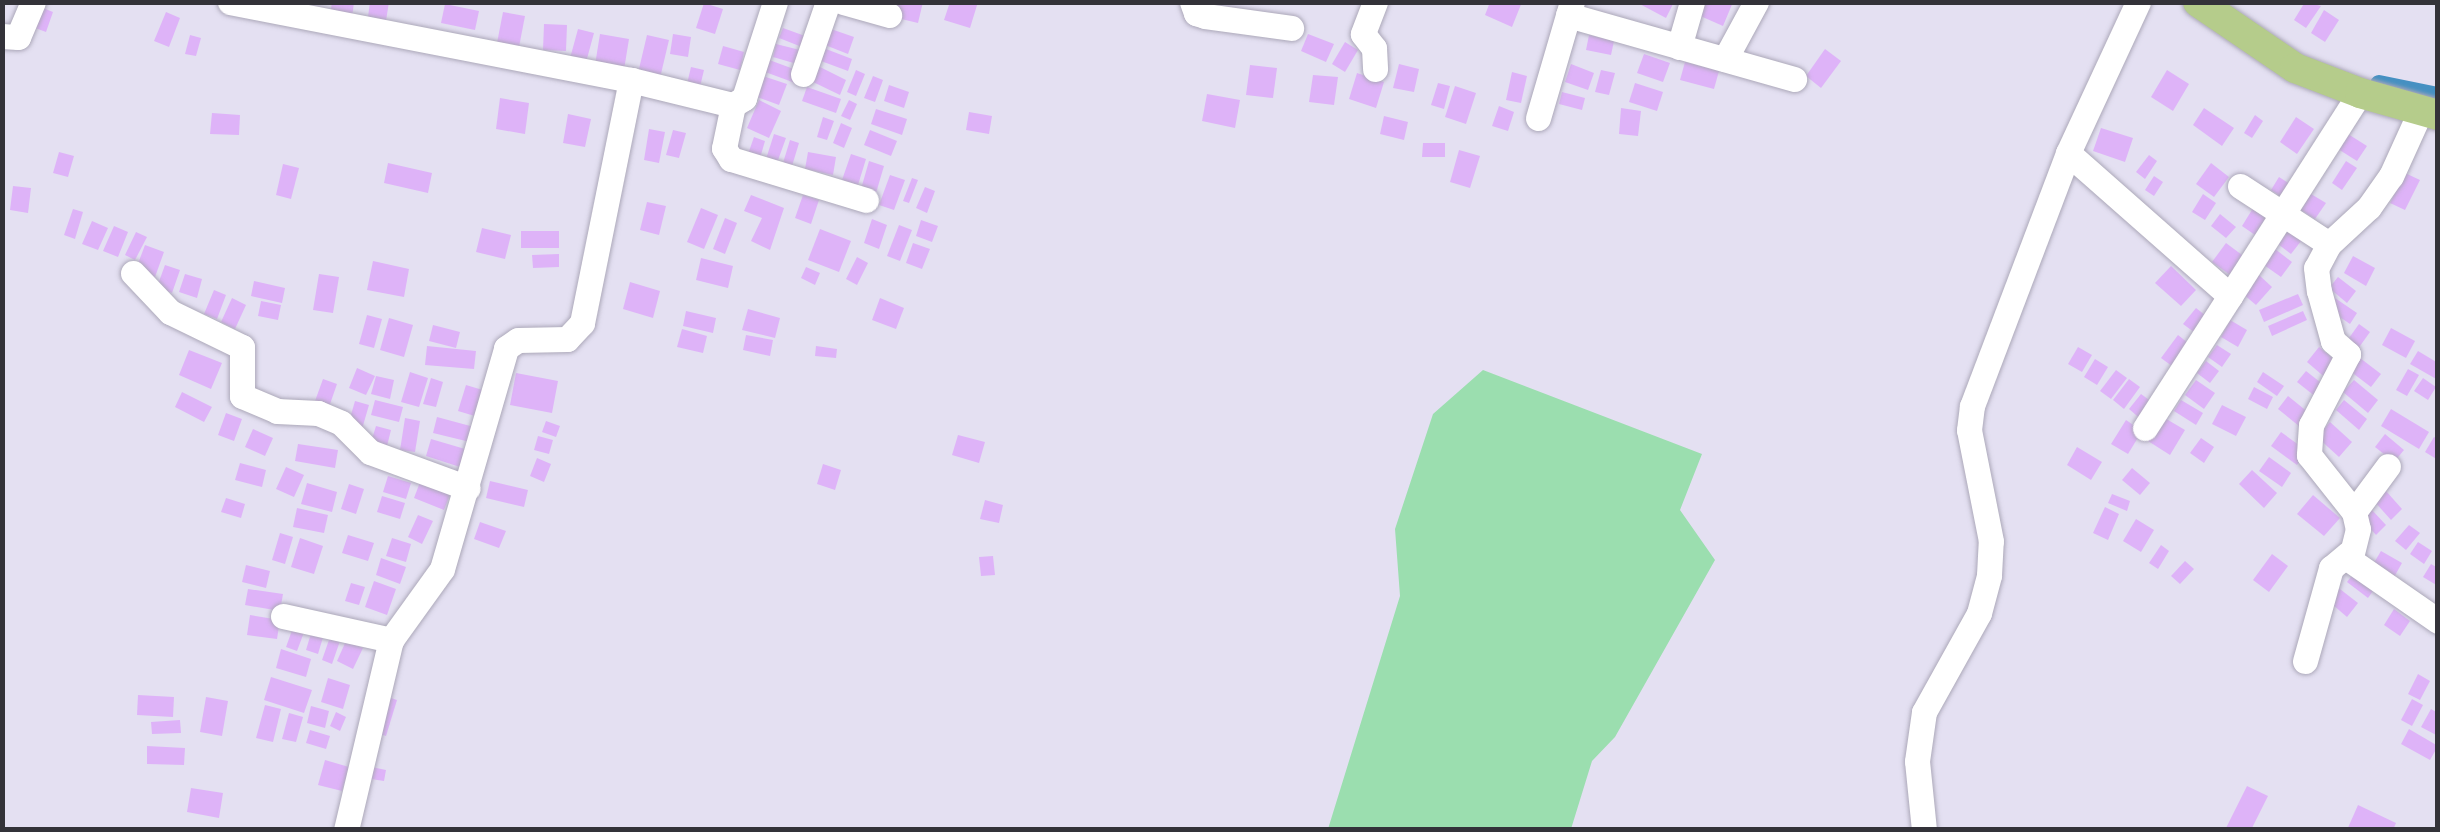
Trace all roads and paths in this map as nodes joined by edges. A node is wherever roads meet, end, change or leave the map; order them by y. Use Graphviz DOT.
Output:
graph roads {
  1 [pos="33,2"];
  2 [pos="230,2"];
  3 [pos="774,2"];
  4 [pos="828,2"];
  5 [pos="843,2"];
  6 [pos="1192,2"];
  7 [pos="1375,2"];
  8 [pos="1692,2"];
  9 [pos="1756,2"];
  10 [pos="2138,2"];
  11 [pos="2198,2"];
  12 [pos="1570,9"];
  13 [pos="317,12"];
  14 [pos="889,15"];
  15 [pos="1291,28"];
  16 [pos="2,36"];
  17 [pos="1679,46"];
  18 [pos="1724,59"];
  19 [pos="1375,69"];
  20 [pos="803,74"];
  21 [pos="1794,79"];
  22 [pos="631,80"];
  23 [pos="2360,93"];
  24 [pos="733,105"];
  25 [pos="2429,113"];
  26 [pos="1538,118"];
  27 [pos="2068,152"];
  28 [pos="2240,186"];
  29 [pos="866,200"];
  30 [pos="2280,214"];
  31 [pos="2329,244"];
  32 [pos="134,274"];
  33 [pos="2230,296"];
  34 [pos="2145,428"];
  35 [pos="2388,466"];
  36 [pos="468,488"];
  37 [pos="2354,512"];
  38 [pos="2349,553"];
  39 [pos="283,616"];
  40 [pos="2438,621"];
  41 [pos="391,640"];
  42 [pos="2305,661"];
  43 [pos="346,830"];
  44 [pos="1924,830"];
  1 -- 16 [label="street"];
  2 -- 13 [label="street"];
  3 -- 24 [label="street"];
  4 -- 20 [label="street"];
  5 -- 14 [label="street"];
  6 -- 15 [label="street"];
  7 -- 19 [label="street"];
  8 -- 17 [label="street"];
  9 -- 18 [label="street"];
  10 -- 27 [label="street"];
  11 -- 23 [label="main road"];
  12 -- 17 [label="street"];
  12 -- 26 [label="street"];
  13 -- 22 [label="street"];
  17 -- 18 [label="street"];
  18 -- 21 [label="street"];
  22 -- 24 [label="street"];
  22 -- 36 [label="street"];
  23 -- 25 [label="main road"];
  23 -- 30 [label="street"];
  24 -- 29 [label="street"];
  25 -- 31 [label="street"];
  27 -- 33 [label="street"];
  27 -- 44 [label="street"];
  28 -- 30 [label="street"];
  30 -- 31 [label="street"];
  30 -- 33 [label="street"];
  31 -- 37 [label="street"];
  32 -- 36 [label="street"];
  33 -- 34 [label="street"];
  35 -- 37 [label="street"];
  36 -- 41 [label="street"];
  37 -- 38 [label="street"];
  38 -- 40 [label="street"];
  38 -- 42 [label="street"];
  39 -- 41 [label="street"];
  41 -- 43 [label="street"];
}
